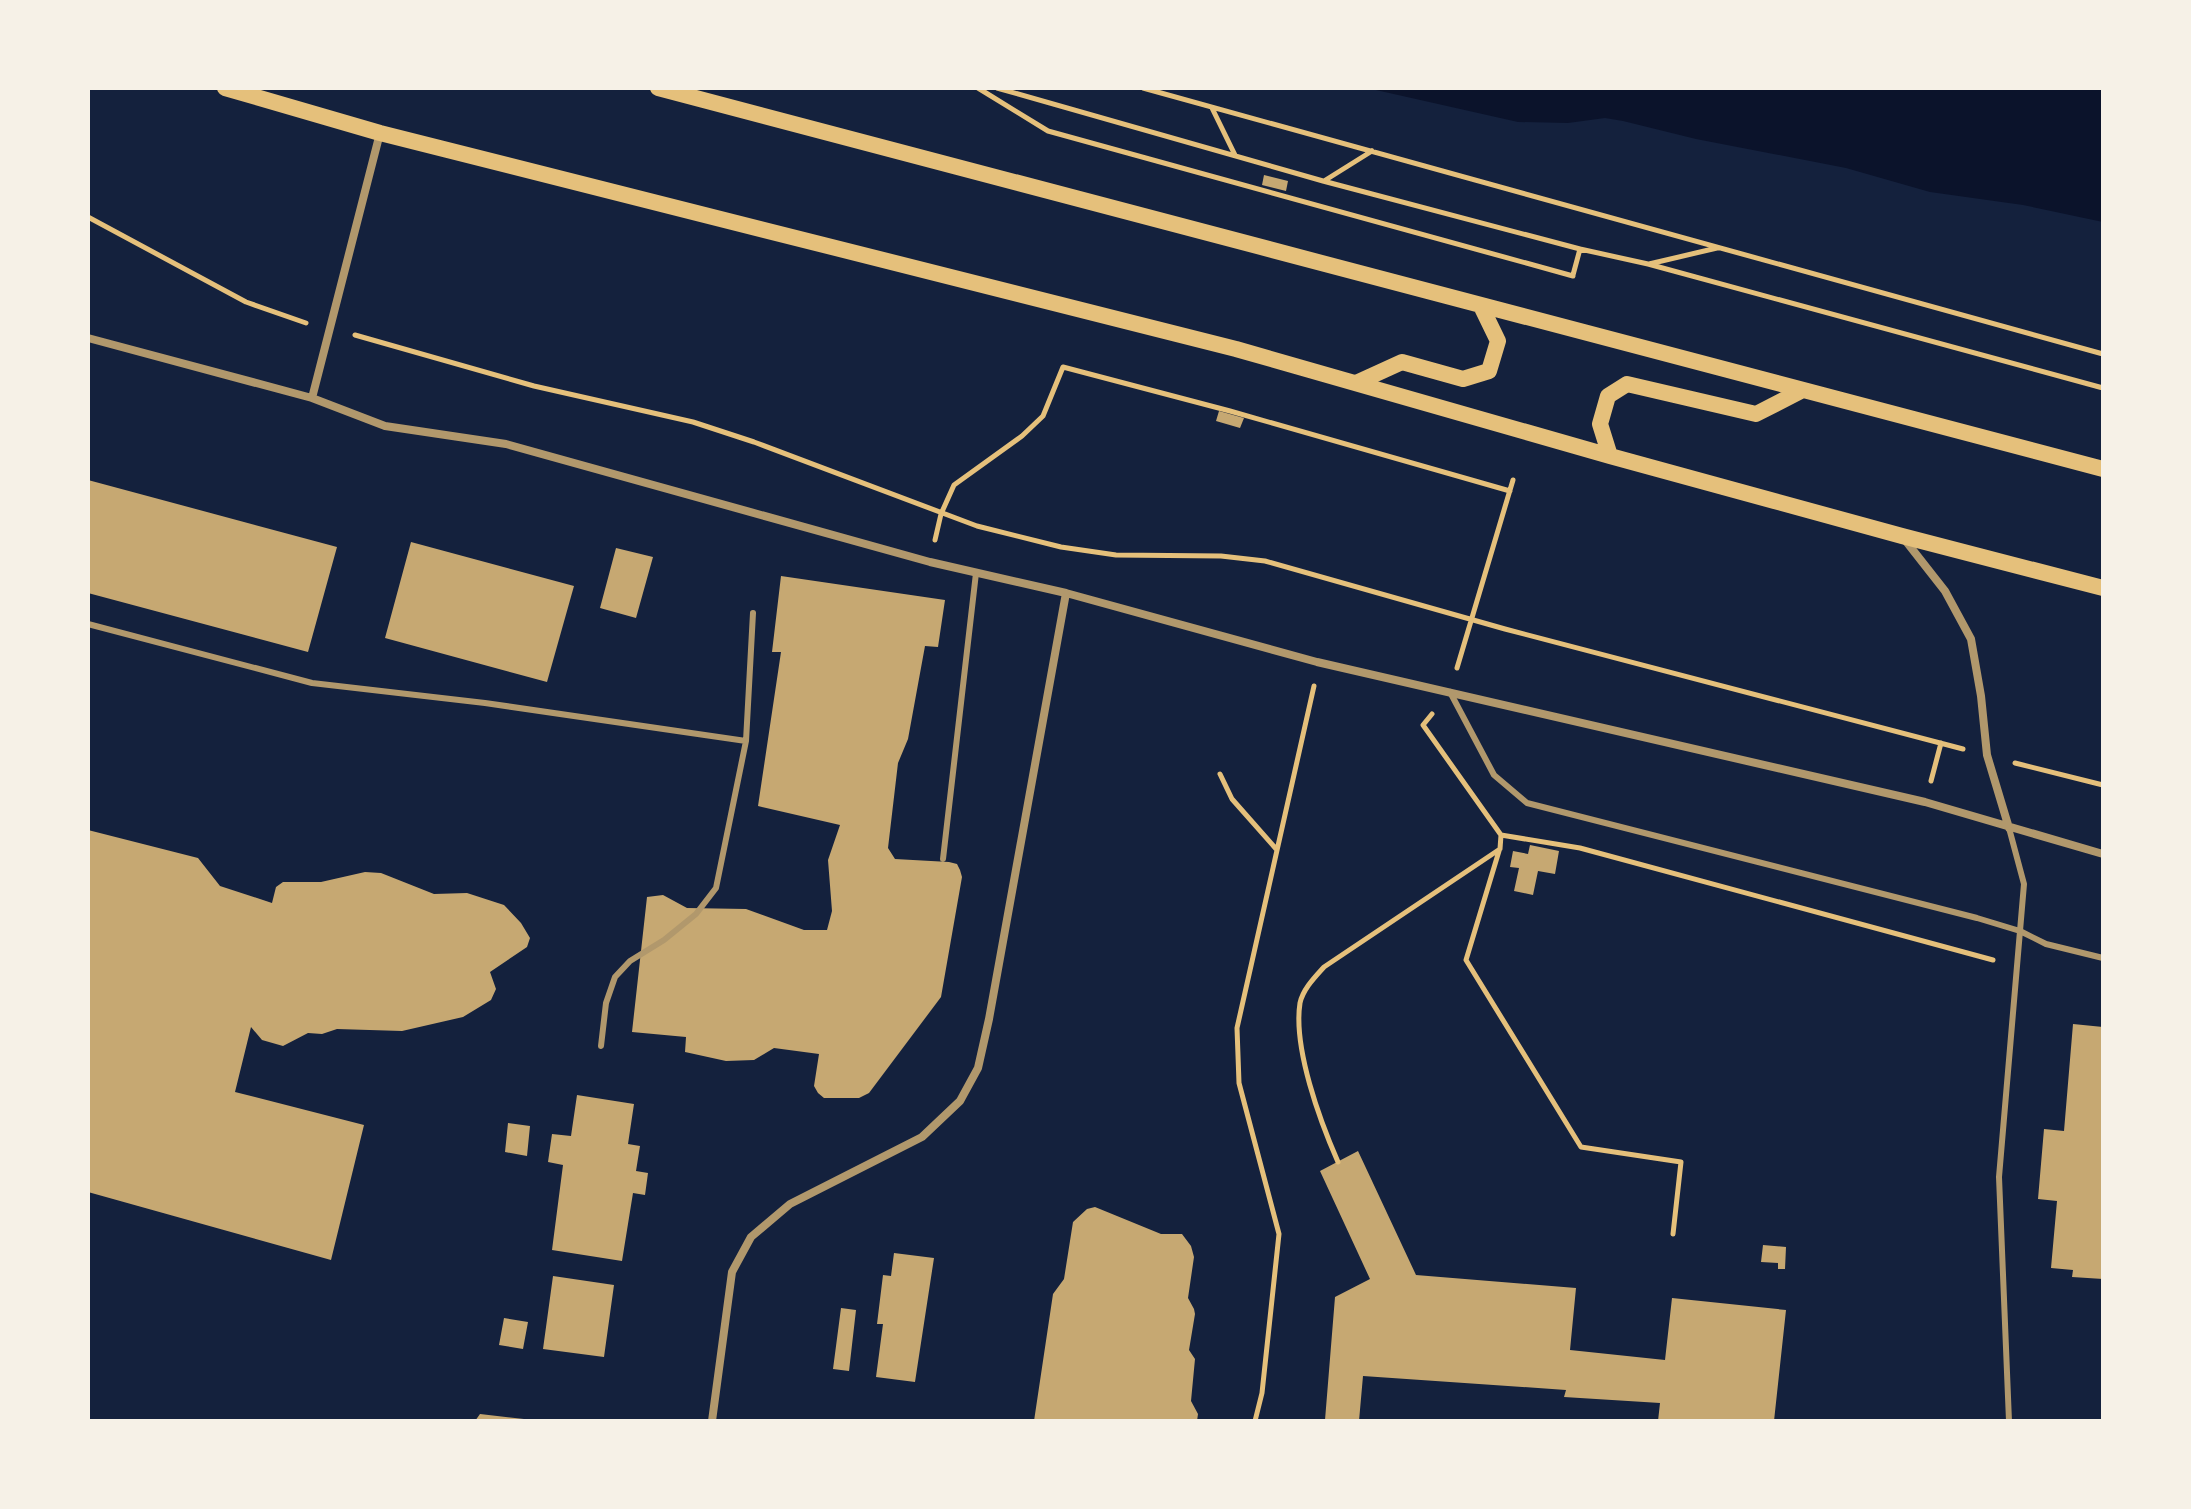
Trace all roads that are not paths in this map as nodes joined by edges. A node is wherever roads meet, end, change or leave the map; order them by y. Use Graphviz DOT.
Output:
graph roads {
  1 [pos="225,88"];
  2 [pos="658,88"];
  3 [pos="380,133"];
  4 [pos="1481,306"];
  5 [pos="88,338"];
  6 [pos="1356,383"];
  7 [pos="1801,391"];
  8 [pos="312,398"];
  9 [pos="1610,456"];
  10 [pos="2103,469"];
  11 [pos="1902,536"];
  12 [pos="976,573"];
  13 [pos="2103,588"];
  14 [pos="1066,593"];
  15 [pos="753,613"];
  16 [pos="88,624"];
  17 [pos="1450,692"];
  18 [pos="746,741"];
  19 [pos="2009,828"];
  20 [pos="2103,854"];
  21 [pos="943,859"];
  22 [pos="2020,931"];
  23 [pos="2103,958"];
  24 [pos="601,1046"];
  25 [pos="712,1421"];
  26 [pos="2009,1421"];
  1 -- 3 [label="main road"];
  2 -- 4 [label="main road"];
  3 -- 6 [label="main road"];
  3 -- 8 [label="street"];
  4 -- 6 [label="main road"];
  4 -- 7 [label="main road"];
  5 -- 8 [label="street"];
  6 -- 9 [label="main road"];
  7 -- 9 [label="main road"];
  7 -- 10 [label="main road"];
  8 -- 12 [label="street"];
  9 -- 11 [label="main road"];
  11 -- 13 [label="main road"];
  11 -- 19 [label="street"];
  12 -- 14 [label="street"];
  12 -- 21 [label="lane"];
  14 -- 17 [label="street"];
  14 -- 25 [label="street"];
  15 -- 18 [label="lane"];
  16 -- 18 [label="lane"];
  17 -- 19 [label="street"];
  17 -- 22 [label="lane"];
  18 -- 24 [label="lane"];
  19 -- 20 [label="street"];
  19 -- 22 [label="lane"];
  22 -- 23 [label="lane"];
  22 -- 26 [label="lane"];
}
